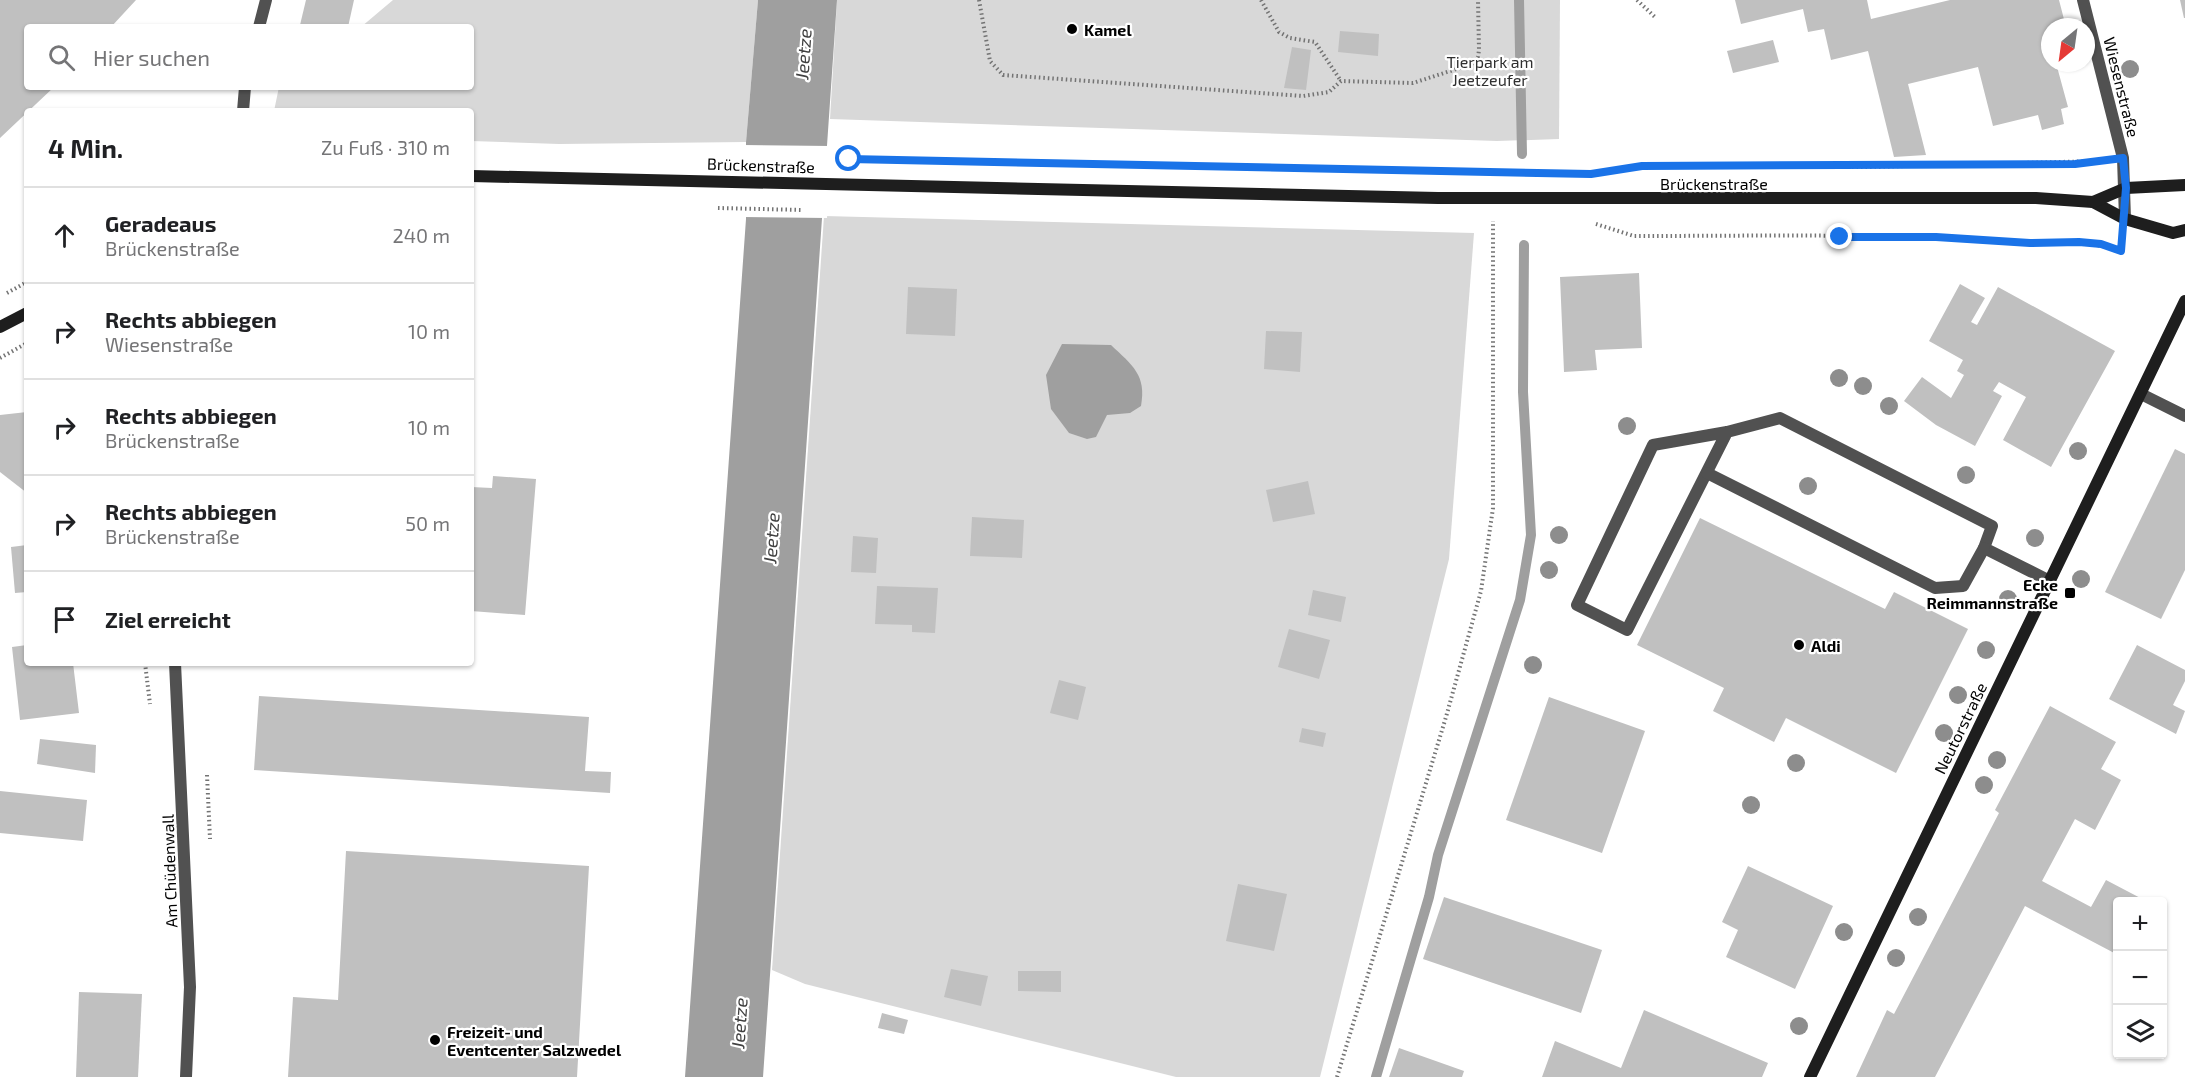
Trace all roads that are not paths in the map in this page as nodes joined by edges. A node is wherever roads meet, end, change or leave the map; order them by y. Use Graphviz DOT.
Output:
graph roads {
  1 [pos="266,0"];
  2 [pos="2083,0"];
  3 [pos="260,24"];
  4 [pos="245,90"];
  5 [pos="243,108"];
  6 [pos="474,176"];
  7 [pos="2185,185"];
  8 [pos="2126,188"];
  9 [pos="2093,202"];
  10 [pos="2125,219"];
  11 [pos="2185,230"];
  12 [pos="2185,301"];
  13 [pos="24,315"];
  14 [pos="0,327"];
  15 [pos="2140,394"];
  16 [pos="2185,416"];
  17 [pos="1727,432"];
  18 [pos="1707,473"];
  19 [pos="1984,548"];
  20 [pos="2050,581"];
  21 [pos="175,666"];
  22 [pos="186,1077"];
  23 [pos="1810,1077"];
  1 -- 3 [label="street"];
  2 -- 8 [label="street, Wiesenstraße"];
  4 -- 5 [label="street"];
  6 -- 9 [label="main road, Brückenstraße"];
  7 -- 8 [label="main road, Brückenstraße"];
  8 -- 9 [label="main road, Brückenstraße"];
  8 -- 10 [label="street, Wiesenstraße"];
  9 -- 10 [label="main road, Brückenstraße"];
  10 -- 11 [label="main road, Brückenstraße"];
  12 -- 15 [label="main road, Neutorstraße"];
  13 -- 14 [label="main road"];
  15 -- 16 [label="street"];
  15 -- 20 [label="main road, Neutorstraße"];
  17 -- 18 [label="street"];
  17 -- 18 [label="street"];
  17 -- 19 [label="street"];
  18 -- 19 [label="street"];
  19 -- 20 [label="street"];
  20 -- 23 [label="main road, Neutorstraße"];
  21 -- 22 [label="street, Am Chüdenwall"];
}
